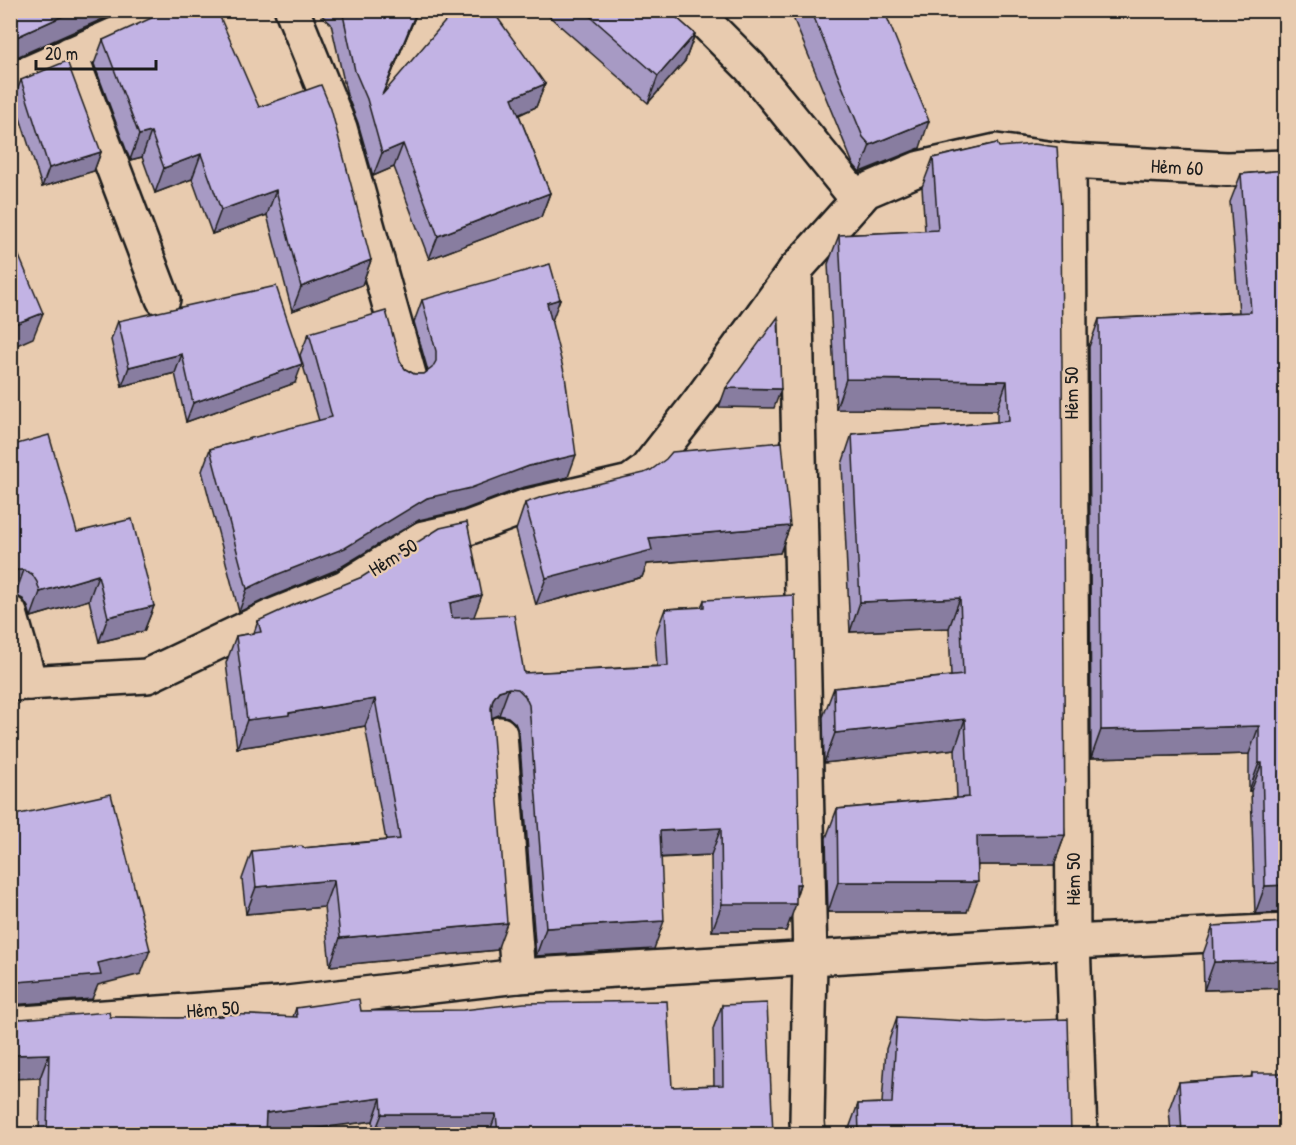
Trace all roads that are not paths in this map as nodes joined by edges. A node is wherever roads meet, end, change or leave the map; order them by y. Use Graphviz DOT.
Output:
graph roads {
  1 [pos="171,10"];
  2 [pos="292,10"];
  3 [pos="693,10"];
  4 [pos="70,54"];
  5 [pos="10,81"];
  6 [pos="1069,161"];
  7 [pos="1286,167"];
  8 [pos="858,200"];
  9 [pos="795,270"];
  10 [pos="164,299"];
  11 [pos="410,378"];
  12 [pos="10,614"];
  13 [pos="20,684"];
  14 [pos="500,734"];
  15 [pos="1286,931"];
  16 [pos="1073,942"];
  17 [pos="810,960"];
  18 [pos="518,976"];
  19 [pos="10,1024"];
  20 [pos="808,1134"];
  21 [pos="1080,1134"];
  1 -- 4 [label="street"];
  2 -- 11 [label="street"];
  3 -- 8 [label="street"];
  4 -- 5 [label="street"];
  4 -- 10 [label="street"];
  6 -- 7 [label="street, Hẻm 60"];
  6 -- 8 [label="street, Hẻm 50"];
  6 -- 16 [label="street, Hẻm 50"];
  8 -- 9 [label="street, Hẻm 50"];
  9 -- 13 [label="street, Hẻm 50"];
  9 -- 17 [label="street"];
  12 -- 13 [label="street"];
  14 -- 18 [label="street"];
  15 -- 16 [label="street, Hẻm 50"];
  16 -- 17 [label="street, Hẻm 50"];
  16 -- 21 [label="street, Hẻm 50"];
  17 -- 18 [label="street, Hẻm 50"];
  17 -- 20 [label="street"];
  18 -- 19 [label="street, Hẻm 50"];
}
